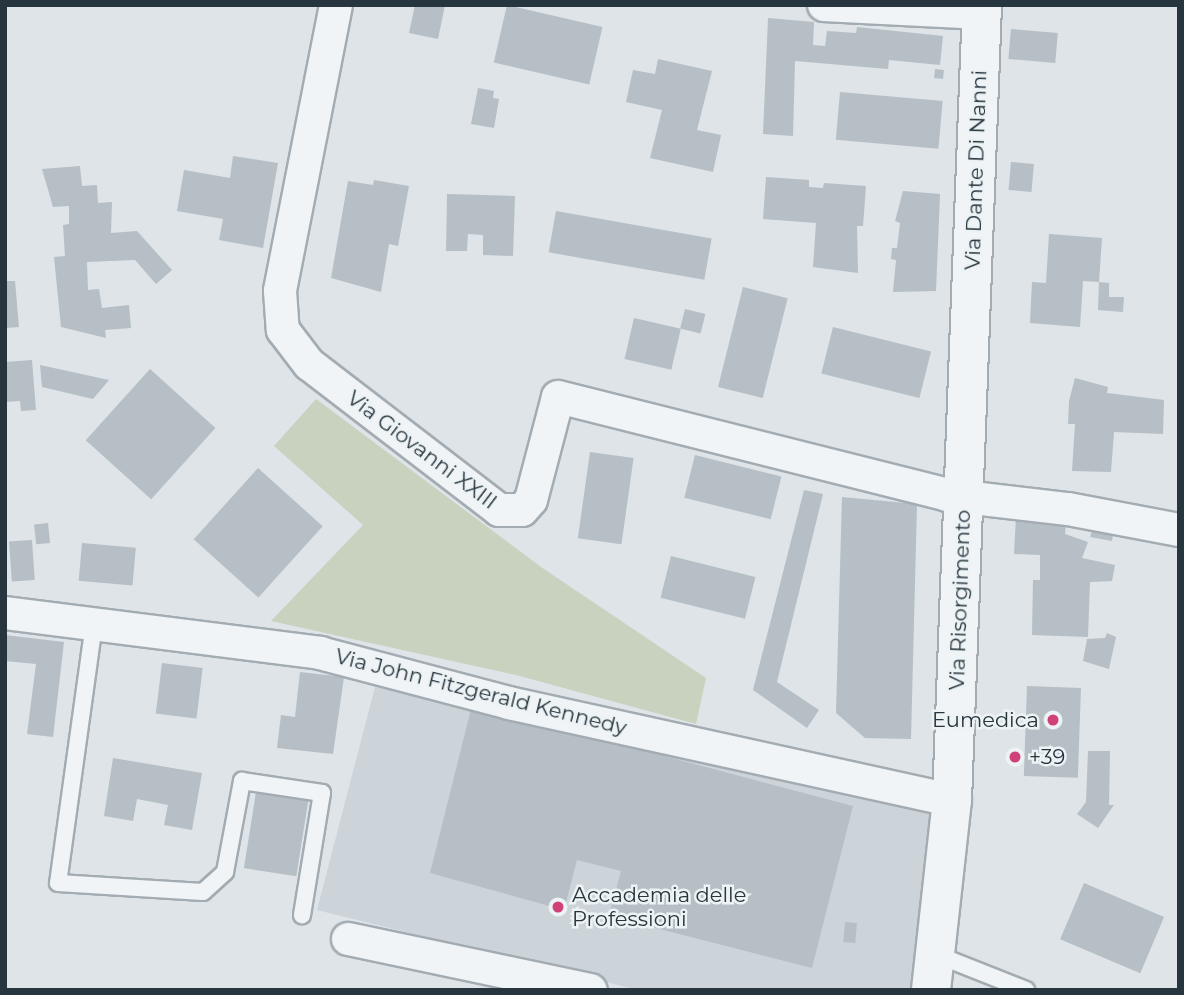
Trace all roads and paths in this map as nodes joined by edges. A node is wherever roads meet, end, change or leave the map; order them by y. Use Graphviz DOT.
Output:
graph roads {
  1 [pos="336,5"];
  2 [pos="824,5"];
  3 [pos="981,9"];
  4 [pos="970,335"];
  5 [pos="964,499"];
  6 [pos="1179,530"];
  7 [pos="5,613"];
  8 [pos="94,624"];
  9 [pos="952,800"];
  10 [pos="302,915"];
  11 [pos="348,939"];
  12 [pos="933,972"];
  13 [pos="590,990"];
  14 [pos="1026,990"];
  1 -- 5 [label="street, Via Giovanni XXIII"];
  2 -- 3 [label="street"];
  3 -- 4 [label="street, Via Dante Di Nanni"];
  4 -- 5 [label="street, Via Risorgimento"];
  5 -- 6 [label="street"];
  5 -- 9 [label="street, Via Risorgimento"];
  7 -- 8 [label="street, Via John Fitzgerald Kennedy"];
  8 -- 9 [label="street, Via John Fitzgerald Kennedy"];
  8 -- 10 [label="lane"];
  9 -- 12 [label="street, Via Risorgimento"];
  11 -- 13 [label="street"];
  12 -- 14 [label="lane"];
}
